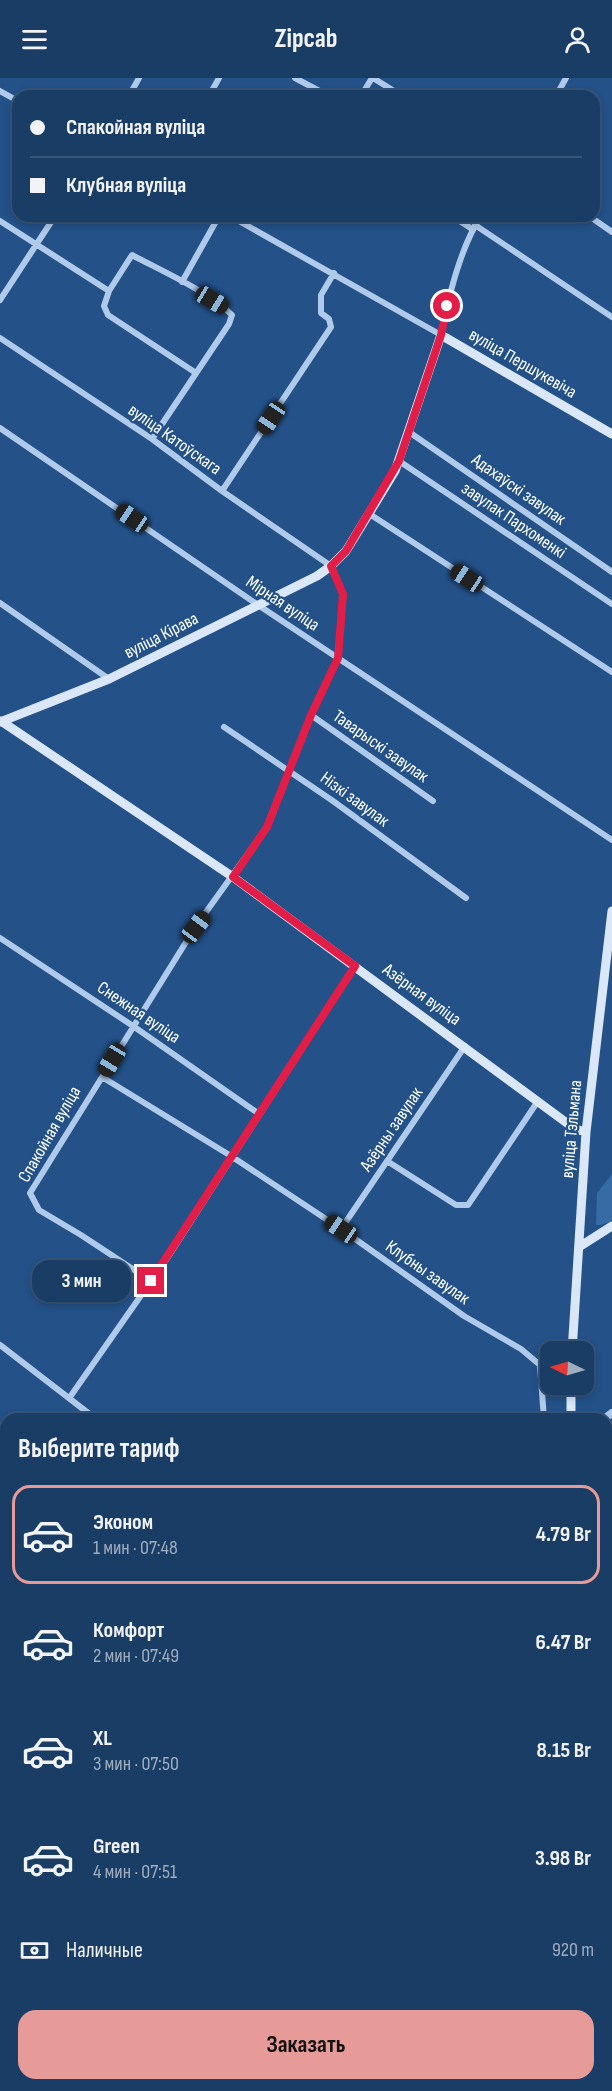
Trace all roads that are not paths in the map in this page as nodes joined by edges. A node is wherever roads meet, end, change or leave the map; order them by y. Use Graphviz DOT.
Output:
graph roads {
  1 [pos="295,78"];
  2 [pos="373,78"];
  3 [pos="318,90"];
  4 [pos="392,90"];
  5 [pos="0,221"];
  6 [pos="52,222"];
  7 [pos="216,222"];
  8 [pos="241,222"];
  9 [pos="463,222"];
  10 [pos="477,222"];
  11 [pos="598,222"];
  12 [pos="473,227"];
  13 [pos="612,232"];
  14 [pos="37,244"];
  15 [pos="334,273"];
  16 [pos="182,282"];
  17 [pos="109,291"];
  18 [pos="0,300"];
  19 [pos="612,317"];
  20 [pos="441,335"];
  21 [pos="0,338"];
  22 [pos="196,373"];
  23 [pos="0,428"];
  24 [pos="409,432"];
  25 [pos="612,434"];
  26 [pos="152,439"];
  27 [pos="399,461"];
  28 [pos="222,491"];
  29 [pos="368,513"];
  30 [pos="331,566"];
  31 [pos="612,572"];
  32 [pos="0,603"];
  33 [pos="612,604"];
  34 [pos="258,605"];
  35 [pos="338,658"];
  36 [pos="612,672"];
  37 [pos="109,679"];
  38 [pos="311,715"];
  39 [pos="0,721"];
  40 [pos="224,728"];
  41 [pos="288,770"];
  42 [pos="433,801"];
  43 [pos="612,840"];
  44 [pos="233,877"];
  45 [pos="466,898"];
  46 [pos="612,916"];
  47 [pos="0,938"];
  48 [pos="355,966"];
  49 [pos="608,991"];
  50 [pos="133,1026"];
  51 [pos="465,1046"];
  52 [pos="102,1077"];
  53 [pos="538,1101"];
  54 [pos="259,1114"];
  55 [pos="586,1132"];
  56 [pos="231,1156"];
  57 [pos="387,1161"];
  58 [pos="612,1226"];
  59 [pos="341,1229"];
  60 [pos="579,1250"];
  61 [pos="151,1281"];
  62 [pos="573,1341"];
  63 [pos="0,1345"];
  64 [pos="571,1395"];
  65 [pos="70,1397"];
  66 [pos="89,1413"];
  67 [pos="544,1413"];
  68 [pos="571,1413"];
  1 -- 3 [label="street"];
  2 -- 4 [label="street"];
  5 -- 14 [label="street"];
  6 -- 14 [label="street"];
  7 -- 16 [label="street"];
  8 -- 15 [label="street, вуліца Першукевіча"];
  9 -- 12 [label="street"];
  10 -- 12 [label="street"];
  11 -- 13 [label="street"];
  12 -- 19 [label="street"];
  12 -- 20 [label="street"];
  14 -- 17 [label="street"];
  14 -- 18 [label="street"];
  15 -- 20 [label="street, вуліца Першукевіча"];
  15 -- 28 [label="street"];
  16 -- 17 [label="street"];
  16 -- 22 [label="street"];
  17 -- 22 [label="street"];
  20 -- 24 [label="main road"];
  20 -- 25 [label="main road, вуліца Першукевіча"];
  21 -- 26 [label="street, вуліца Катоўскага"];
  22 -- 26 [label="street"];
  23 -- 34 [label="street, Мірная вуліца"];
  24 -- 27 [label="main road"];
  24 -- 31 [label="street, Адахаўскі завулак"];
  26 -- 28 [label="street, вуліца Катоўскага"];
  27 -- 29 [label="main road"];
  27 -- 33 [label="street, завулак Пархоменкі"];
  28 -- 30 [label="street, вуліца Катоўскага"];
  29 -- 30 [label="main road"];
  29 -- 36 [label="street"];
  30 -- 34 [label="main road, вуліца Кірава"];
  30 -- 35 [label="street, Спакойная вуліца"];
  32 -- 37 [label="street"];
  34 -- 35 [label="street, Мірная вуліца"];
  34 -- 37 [label="main road, вуліца Кірава"];
  35 -- 38 [label="street, Спакойная вуліца"];
  35 -- 43 [label="street, Мірная вуліца"];
  37 -- 39 [label="main road, вуліца Кірава"];
  38 -- 41 [label="street, Спакойная вуліца"];
  38 -- 42 [label="street, Таварыскі завулак"];
  39 -- 44 [label="main road, Азёрная вуліца"];
  40 -- 41 [label="street, Нізкі завулак"];
  41 -- 44 [label="street, Спакойная вуліца"];
  41 -- 45 [label="street, Нізкі завулак"];
  44 -- 48 [label="main road, Азёрная вуліца"];
  44 -- 50 [label="street, Спакойная вуліца"];
  46 -- 49 [label="main road, вуліца Тэльмана"];
  47 -- 50 [label="street, Снежная вуліца"];
  48 -- 51 [label="main road, Азёрная вуліца"];
  48 -- 54 [label="street"];
  49 -- 55 [label="main road, вуліца Тэльмана"];
  50 -- 52 [label="street, Спакойная вуліца"];
  50 -- 54 [label="street, Снежная вуліца"];
  51 -- 53 [label="main road, Азёрная вуліца"];
  51 -- 57 [label="street, Азёрны завулак"];
  52 -- 56 [label="street, Клубны завулак"];
  52 -- 61 [label="street, Спакойная вуліца"];
  53 -- 55 [label="main road, Азёрная вуліца"];
  53 -- 57 [label="street"];
  54 -- 56 [label="street"];
  55 -- 60 [label="main road, вуліца Тэльмана"];
  56 -- 59 [label="street, Клубны завулак"];
  56 -- 61 [label="street"];
  57 -- 59 [label="street, Азёрны завулак"];
  58 -- 60 [label="main road"];
  59 -- 67 [label="street, Клубны завулак"];
  60 -- 62 [label="main road, вуліца Тэльмана"];
  61 -- 65 [label="street"];
  63 -- 65 [label="street"];
  64 -- 68 [label="main road"];
  65 -- 66 [label="street"];
}
